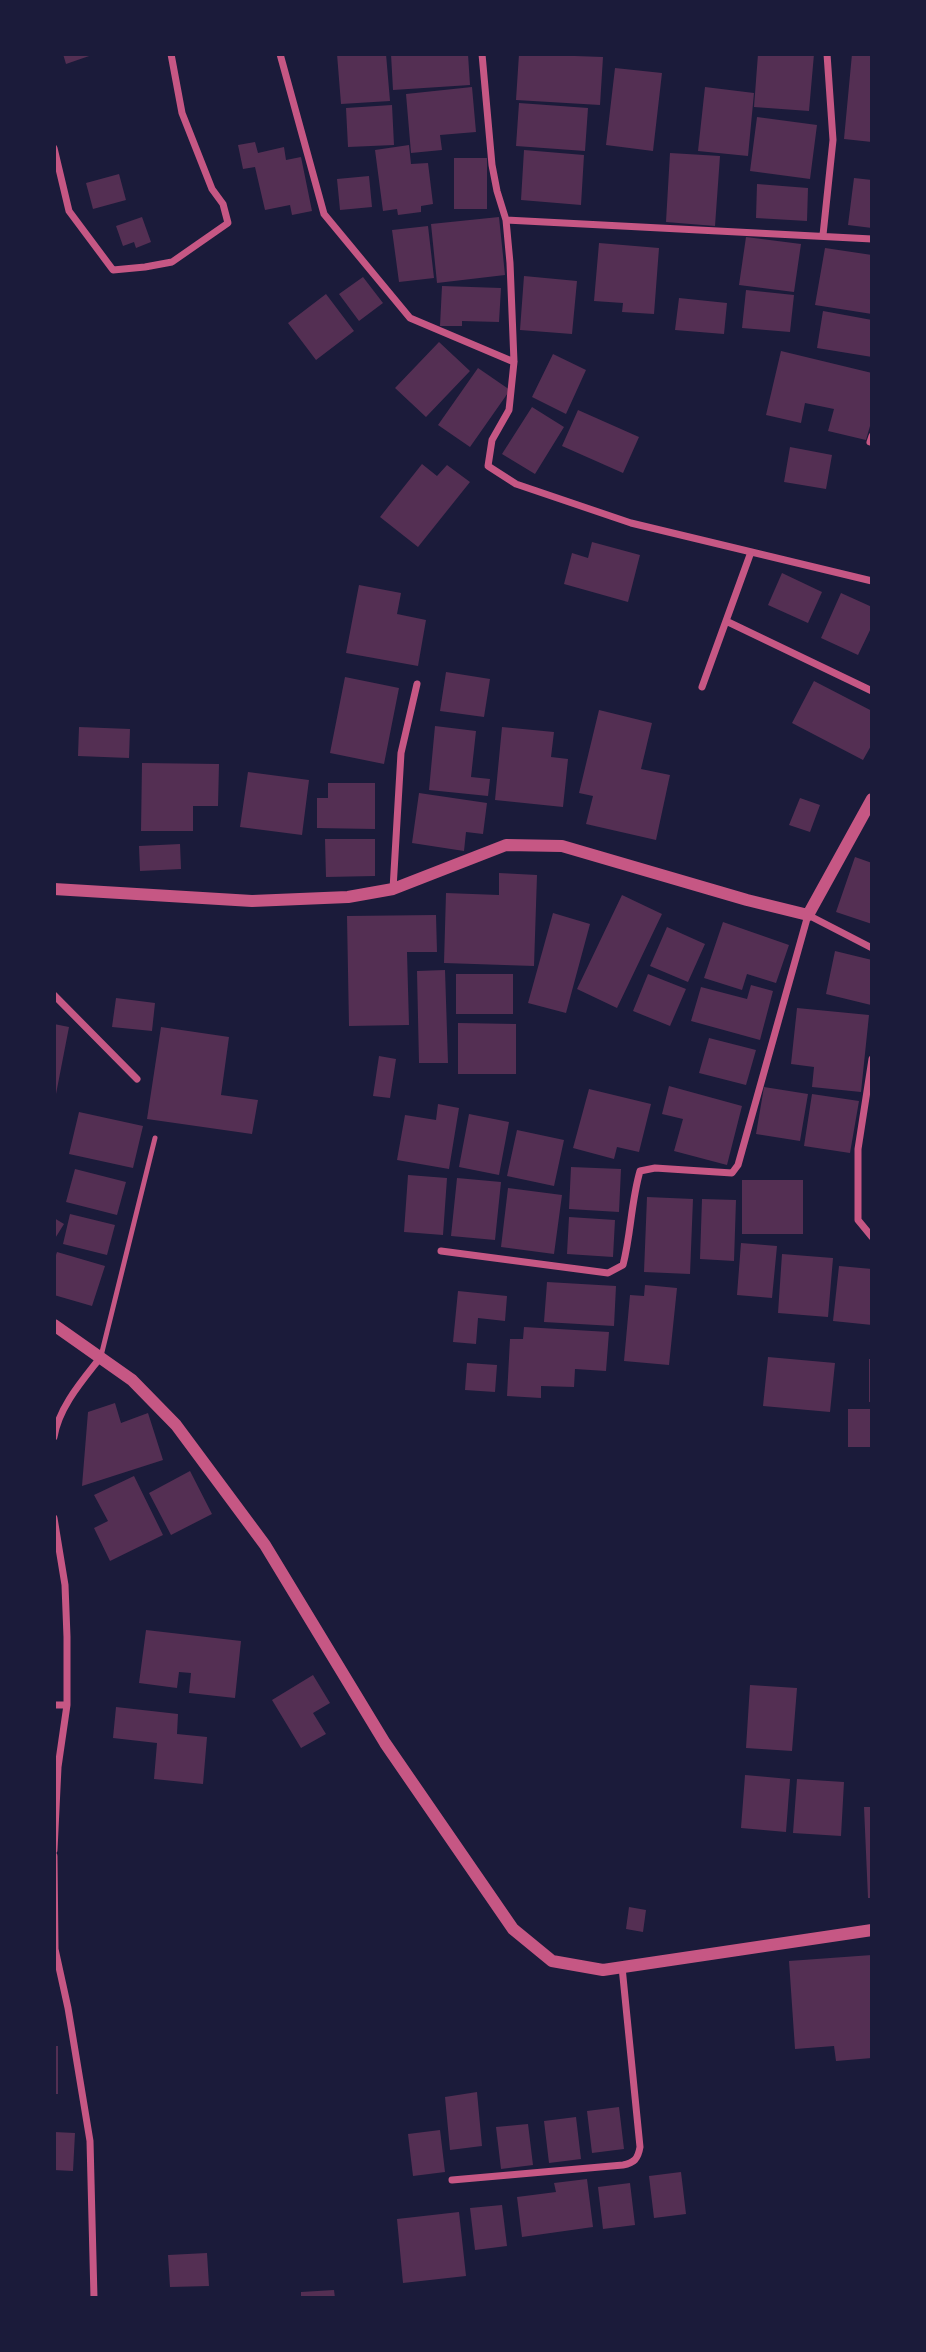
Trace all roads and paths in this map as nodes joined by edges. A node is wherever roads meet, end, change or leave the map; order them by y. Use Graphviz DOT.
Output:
graph roads {
  1 [pos="171,54"];
  2 [pos="280,54"];
  3 [pos="482,54"];
  4 [pos="827,54"];
  5 [pos="54,148"];
  6 [pos="506,220"];
  7 [pos="823,235"];
  8 [pos="872,239"];
  9 [pos="514,362"];
  10 [pos="751,552"];
  11 [pos="872,581"];
  12 [pos="726,621"];
  13 [pos="417,684"];
  14 [pos="702,687"];
  15 [pos="872,691"];
  16 [pos="872,799"];
  17 [pos="54,889"];
  18 [pos="393,889"];
  19 [pos="808,915"];
  20 [pos="872,948"];
  21 [pos="54,995"];
  22 [pos="872,1059"];
  23 [pos="137,1079"];
  24 [pos="155,1138"];
  25 [pos="872,1237"];
  26 [pos="441,1251"];
  27 [pos="54,1325"];
  28 [pos="100,1358"];
  29 [pos="54,1437"];
  30 [pos="54,1518"];
  31 [pos="54,1705"];
  32 [pos="67,1705"];
  33 [pos="54,1850"];
  34 [pos="54,1856"];
  35 [pos="872,1930"];
  36 [pos="622,1967"];
  37 [pos="452,2180"];
  38 [pos="94,2298"];
  1 -- 5 [label="street"];
  2 -- 9 [label="street"];
  3 -- 6 [label="street"];
  4 -- 7 [label="street"];
  6 -- 7 [label="street"];
  6 -- 9 [label="street"];
  7 -- 8 [label="street"];
  9 -- 10 [label="street"];
  10 -- 11 [label="street"];
  10 -- 12 [label="street"];
  12 -- 14 [label="street"];
  12 -- 15 [label="street"];
  13 -- 18 [label="street"];
  16 -- 19 [label="street"];
  17 -- 18 [label="street"];
  18 -- 19 [label="street"];
  19 -- 20 [label="street"];
  19 -- 26 [label="street"];
  21 -- 23 [label="street"];
  22 -- 25 [label="street"];
  24 -- 28 [label="lane"];
  27 -- 28 [label="street"];
  28 -- 29 [label="street"];
  28 -- 36 [label="street"];
  30 -- 32 [label="street"];
  31 -- 32 [label="street"];
  32 -- 33 [label="street"];
  34 -- 38 [label="street"];
  35 -- 36 [label="street"];
  36 -- 37 [label="street"];
}
